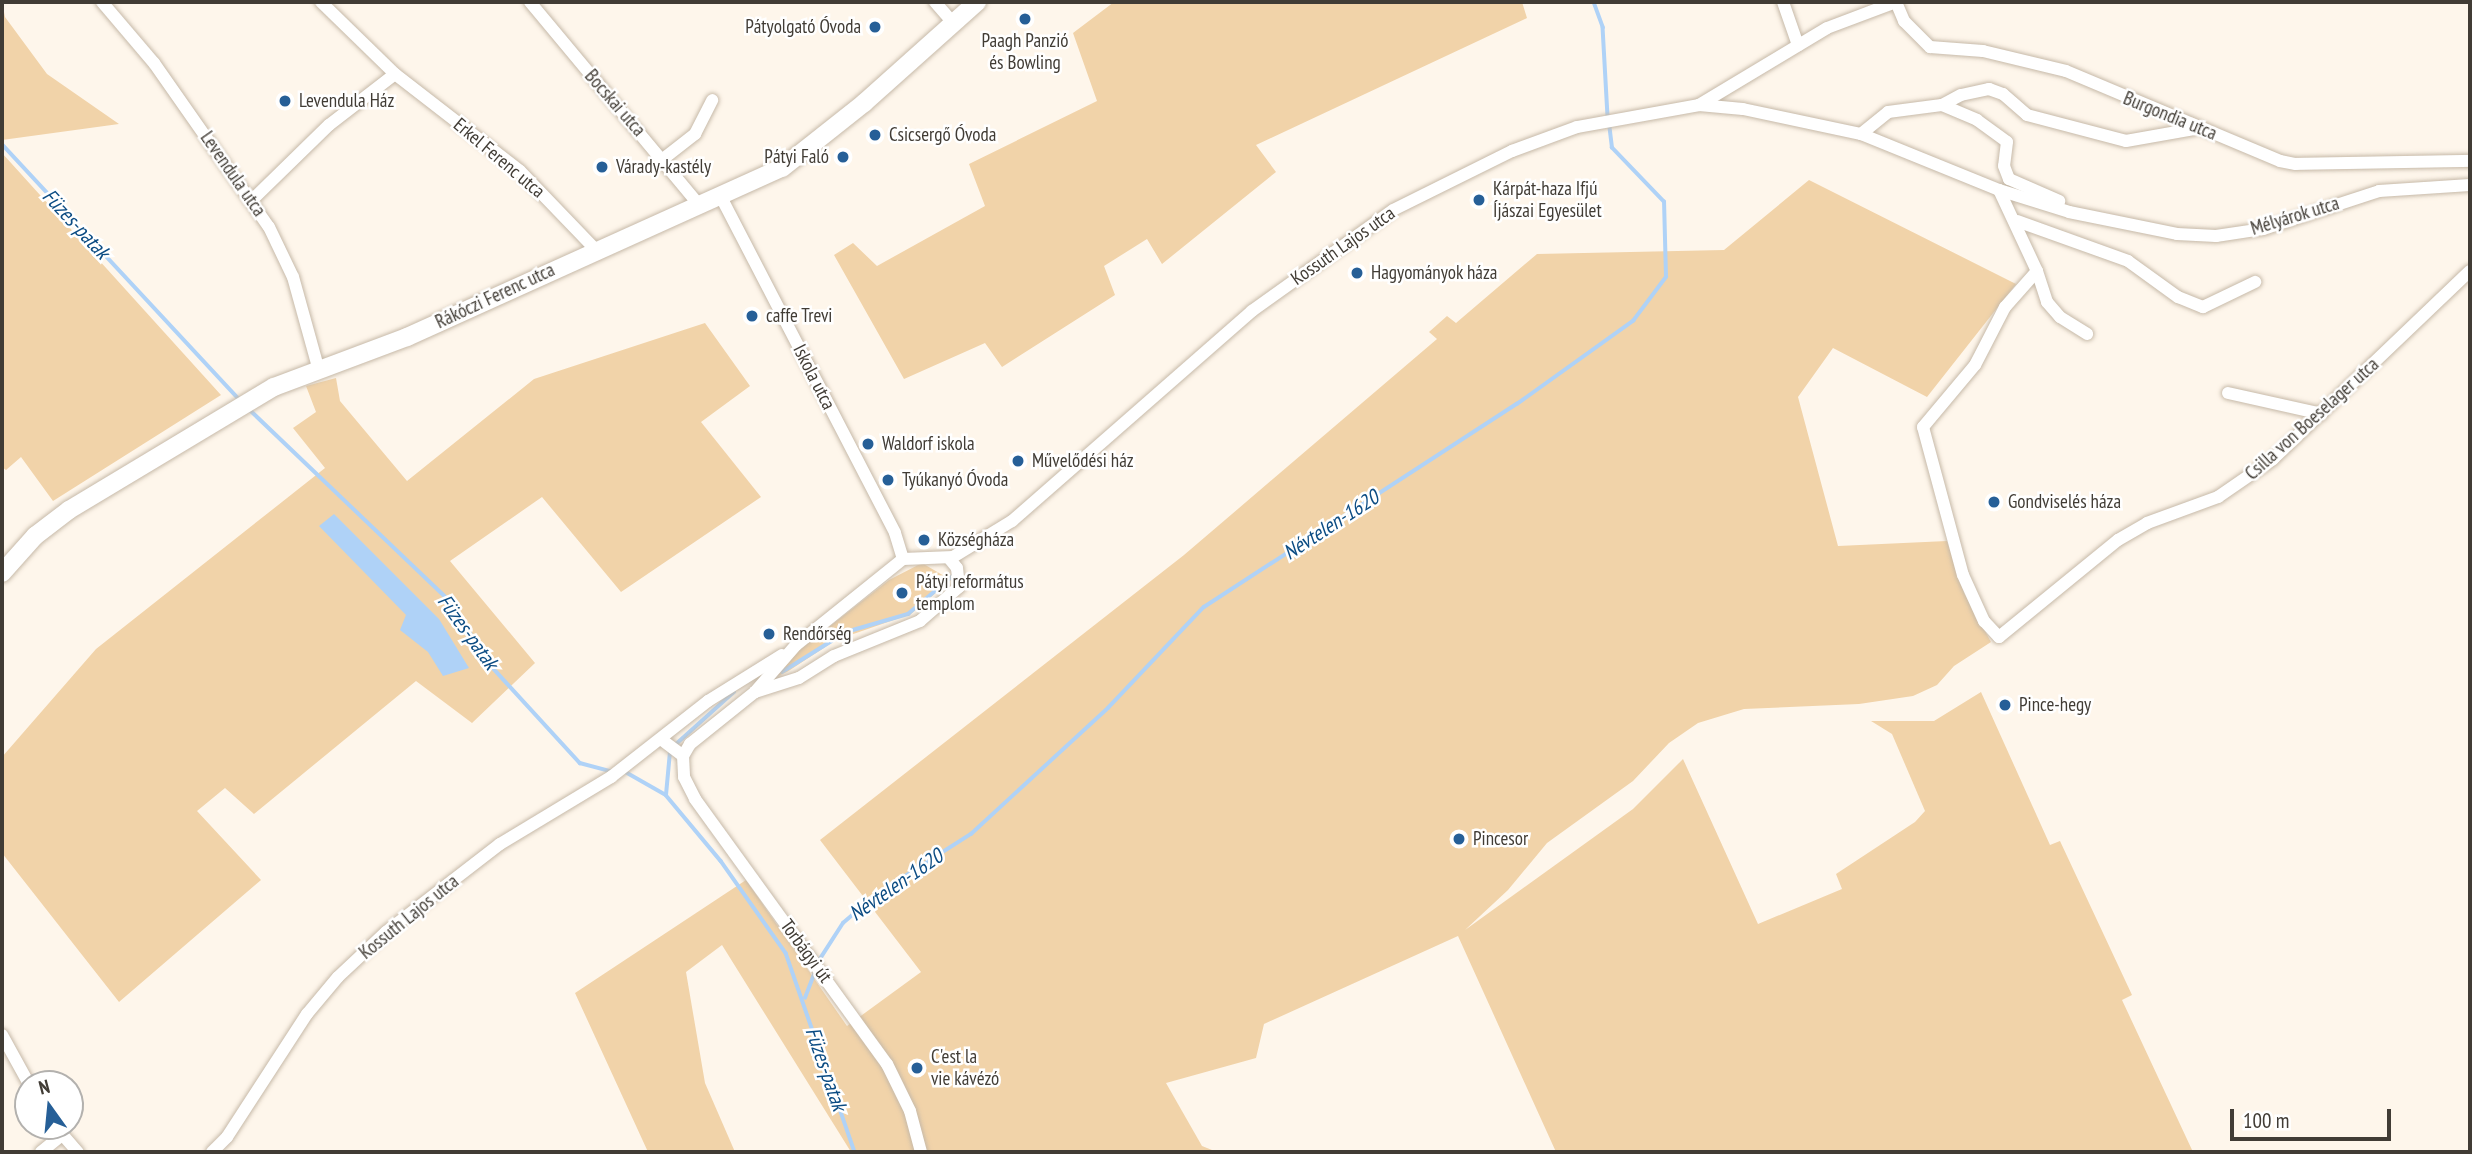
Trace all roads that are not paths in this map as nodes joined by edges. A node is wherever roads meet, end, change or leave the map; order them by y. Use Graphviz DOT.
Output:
graph roads {
  1 [pos="102,2"];
  2 [pos="321,2"];
  3 [pos="530,2"];
  4 [pos="935,2"];
  5 [pos="976,2"];
  6 [pos="1783,2"];
  7 [pos="1896,2"];
  8 [pos="953,23"];
  9 [pos="1798,45"];
  10 [pos="395,74"];
  11 [pos="712,100"];
  12 [pos="1699,105"];
  13 [pos="1942,105"];
  14 [pos="2195,129"];
  15 [pos="1861,134"];
  16 [pos="663,159"];
  17 [pos="2470,161"];
  18 [pos="2470,185"];
  19 [pos="1999,190"];
  20 [pos="721,197"];
  21 [pos="251,201"];
  22 [pos="700,206"];
  23 [pos="2109,218"];
  24 [pos="2017,220"];
  25 [pos="595,249"];
  26 [pos="2037,271"];
  27 [pos="2470,271"];
  28 [pos="2255,282"];
  29 [pos="2087,334"];
  30 [pos="319,371"];
  31 [pos="2228,393"];
  32 [pos="2322,414"];
  33 [pos="903,559"];
  34 [pos="955,567"];
  35 [pos="2,573"];
  36 [pos="788,651"];
  37 [pos="755,692"];
  38 [pos="662,740"];
  39 [pos="683,756"];
  40 [pos="2,1035"];
  41 [pos="21,1070"];
  42 [pos="212,1152"];
  43 [pos="921,1152"];
  1 -- 21 [label="street, Levendula utca"];
  2 -- 10 [label="street, Erkel Ferenc utca"];
  3 -- 16 [label="street, Bocskai utca"];
  4 -- 8 [label="street"];
  5 -- 8 [label="main road, Rákóczi Ferenc utca"];
  6 -- 9 [label="street"];
  7 -- 9 [label="street, Burgondia utca"];
  7 -- 14 [label="street, Burgondia utca"];
  8 -- 20 [label="main road, Rákóczi Ferenc utca"];
  9 -- 12 [label="street, Kossuth Lajos utca"];
  10 -- 21 [label="street"];
  10 -- 25 [label="street, Erkel Ferenc utca"];
  11 -- 16 [label="street"];
  12 -- 15 [label="street, Mélyárok utca"];
  12 -- 34 [label="street, Kossuth Lajos utca"];
  13 -- 14 [label="street"];
  13 -- 15 [label="street"];
  13 -- 23 [label="street"];
  14 -- 17 [label="street, Burgondia utca"];
  15 -- 19 [label="street, Mélyárok utca"];
  16 -- 22 [label="street, Bocskai utca"];
  18 -- 23 [label="street, Mélyárok utca"];
  19 -- 23 [label="street, Mélyárok utca"];
  19 -- 24 [label="street"];
  20 -- 22 [label="main road, Rákóczi Ferenc utca"];
  20 -- 33 [label="street, Iskola utca"];
  21 -- 30 [label="street, Levendula utca"];
  22 -- 25 [label="main road, Rákóczi Ferenc utca"];
  24 -- 26 [label="street"];
  24 -- 28 [label="street"];
  25 -- 30 [label="main road, Rákóczi Ferenc utca"];
  26 -- 29 [label="street"];
  26 -- 32 [label="street, Csilla von Boeselager utca"];
  27 -- 32 [label="street, Csilla von Boeselager utca"];
  30 -- 35 [label="main road, Rákóczi Ferenc utca"];
  31 -- 32 [label="street"];
  33 -- 34 [label="street, Kossuth Lajos utca"];
  33 -- 36 [label="street, Kossuth Lajos utca"];
  34 -- 37 [label="street, Kossuth Lajos utca"];
  36 -- 37 [label="street, Kossuth Lajos utca"];
  36 -- 38 [label="street, Kossuth Lajos utca"];
  37 -- 39 [label="street, Kossuth Lajos utca"];
  38 -- 39 [label="street"];
  38 -- 42 [label="street, Kossuth Lajos utca"];
  39 -- 43 [label="street, Torbágyi út"];
  40 -- 41 [label="street"];
}
